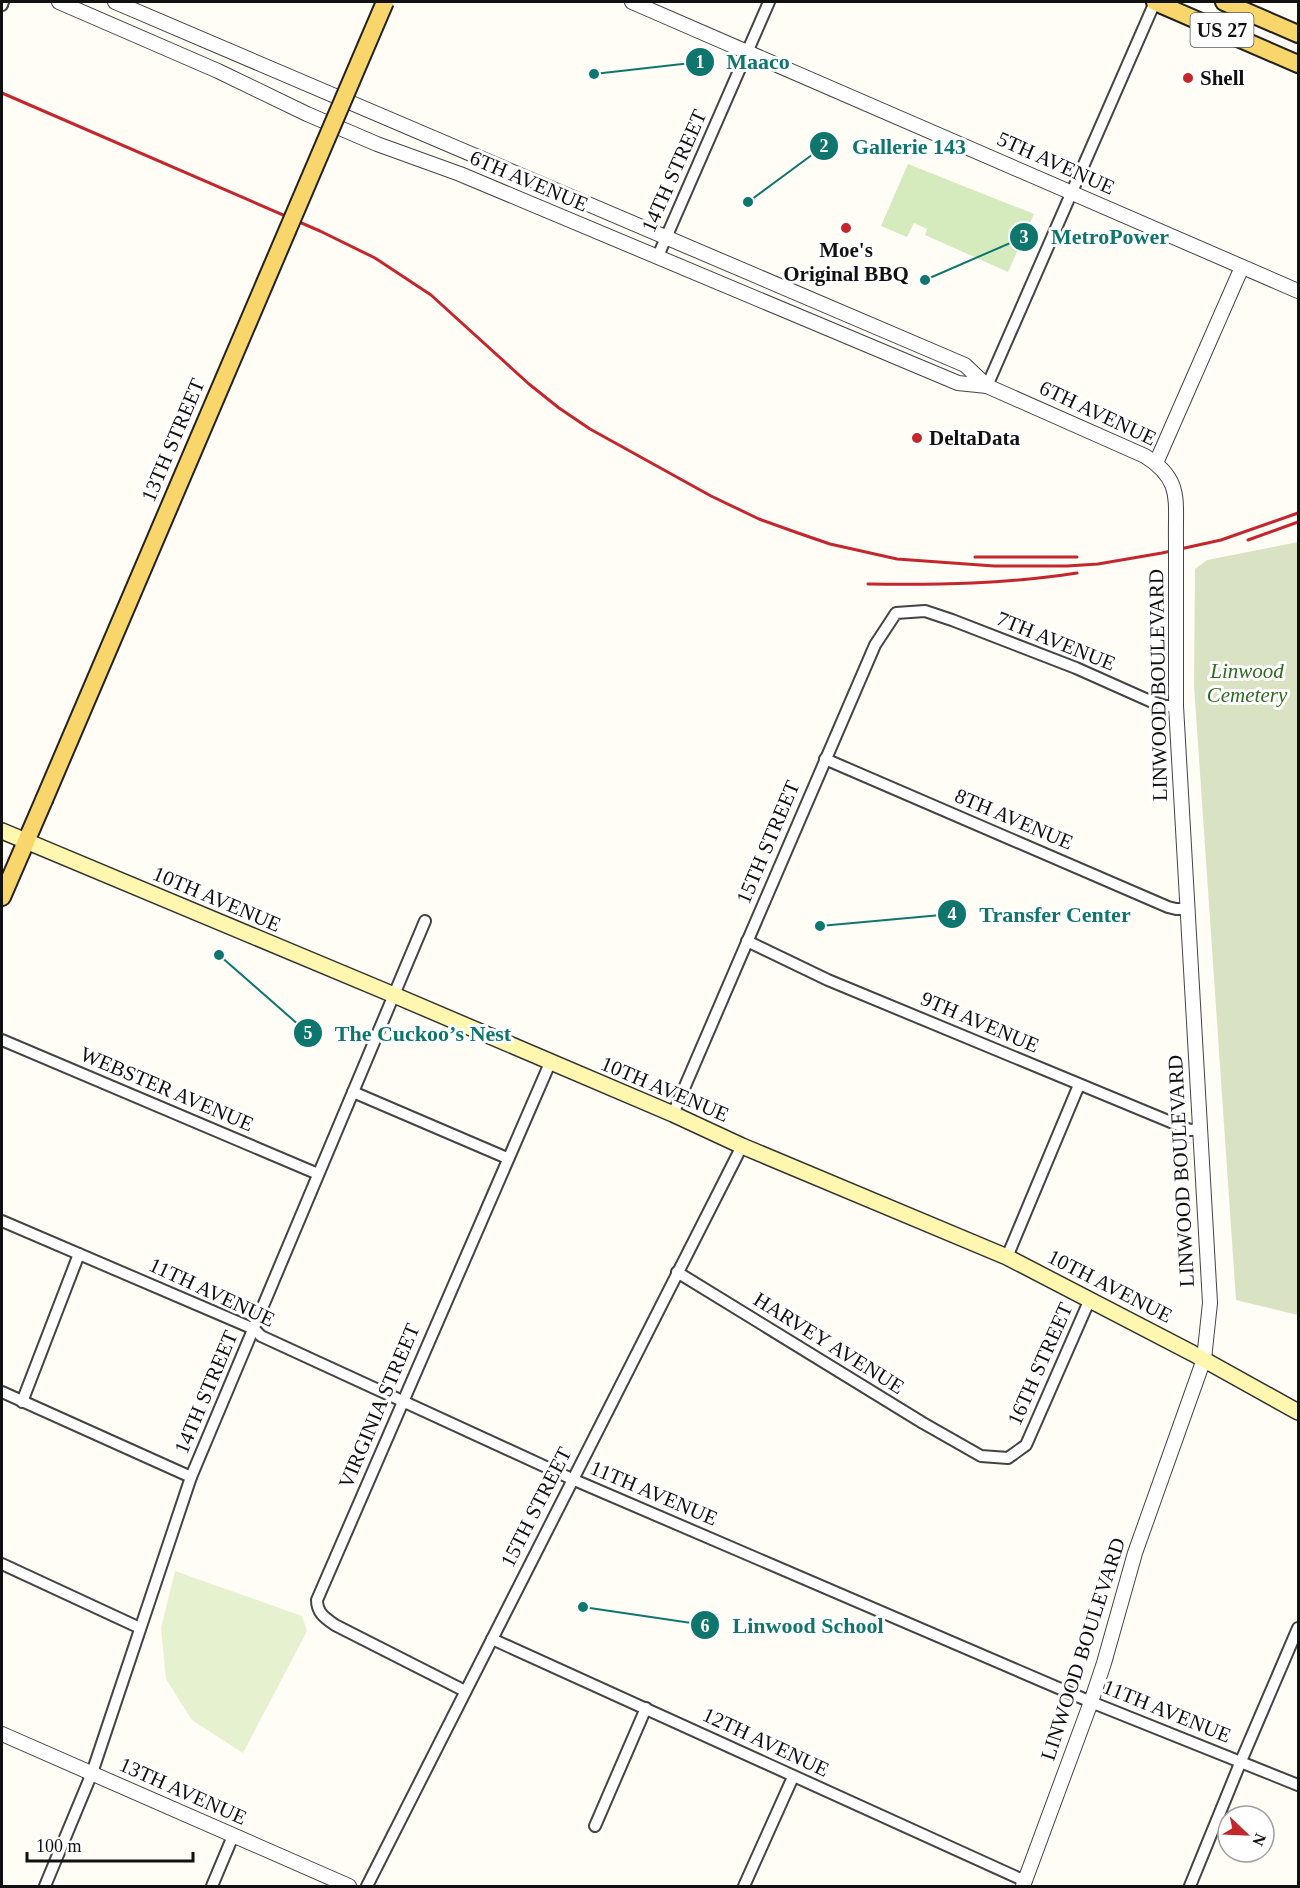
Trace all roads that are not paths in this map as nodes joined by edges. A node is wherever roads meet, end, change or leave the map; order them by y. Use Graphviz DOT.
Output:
graph roads {
  1 [pos="59,2"];
  2 [pos="116,2"];
  3 [pos="386,2"];
  4 [pos="632,2"];
  5 [pos="769,2"];
  6 [pos="1155,2"];
  7 [pos="1224,2"];
  8 [pos="1299,34"];
  9 [pos="748,51"];
  10 [pos="1299,64"];
  11 [pos="1071,193"];
  12 [pos="666,238"];
  13 [pos="658,256"];
  14 [pos="1242,267"];
  15 [pos="1299,291"];
  16 [pos="987,386"];
  17 [pos="1156,463"];
  18 [pos="1175,494"];
  19 [pos="921,612"];
  20 [pos="1176,706"];
  21 [pos="825,759"];
  22 [pos="2,831"];
  23 [pos="25,841"];
  24 [pos="2,897"];
  25 [pos="1188,909"];
  26 [pos="425,921"];
  27 [pos="747,941"];
  28 [pos="394,995"];
  29 [pos="2,1040"];
  30 [pos="550,1063"];
  31 [pos="1079,1085"];
  32 [pos="353,1092"];
  33 [pos="674,1114"];
  34 [pos="1200,1129"];
  35 [pos="742,1146"];
  36 [pos="507,1158"];
  37 [pos="318,1174"];
  38 [pos="2,1221"];
  39 [pos="79,1254"];
  40 [pos="1007,1257"];
  41 [pos="677,1272"];
  42 [pos="1090,1299"];
  43 [pos="254,1329"];
  44 [pos="1204,1359"];
  45 [pos="2,1392"];
  46 [pos="403,1401"];
  47 [pos="22,1402"];
  48 [pos="1299,1412"];
  49 [pos="962,1445"];
  50 [pos="191,1477"];
  51 [pos="572,1479"];
  52 [pos="2,1564"];
  53 [pos="140,1628"];
  54 [pos="1299,1628"];
  55 [pos="492,1639"];
  56 [pos="465,1691"];
  57 [pos="1091,1702"];
  58 [pos="646,1708"];
  59 [pos="2,1734"];
  60 [pos="1240,1761"];
  61 [pos="92,1773"];
  62 [pos="793,1777"];
  63 [pos="1299,1785"];
  64 [pos="595,1826"];
  65 [pos="233,1836"];
  66 [pos="1024,1884"];
  67 [pos="45,1887"];
  68 [pos="212,1887"];
  69 [pos="348,1887"];
  70 [pos="367,1887"];
  71 [pos="744,1887"];
  72 [pos="1190,1887"];
  1 -- 13 [label="street, 6TH AVENUE"];
  2 -- 12 [label="street, 6TH AVENUE"];
  3 -- 23 [label="main road, 13TH STREET, bridge"];
  4 -- 9 [label="street, 5TH AVENUE"];
  5 -- 9 [label="street, 14TH STREET"];
  6 -- 10 [label="main road, US 27"];
  6 -- 11 [label="street"];
  7 -- 8 [label="main road, US 27"];
  9 -- 11 [label="street, 5TH AVENUE"];
  9 -- 12 [label="street, 14TH STREET"];
  11 -- 14 [label="street, 5TH AVENUE"];
  11 -- 16 [label="street"];
  12 -- 13 [label="street, 14TH STREET"];
  12 -- 16 [label="street, 6TH AVENUE"];
  13 -- 16 [label="street, 6TH AVENUE"];
  14 -- 15 [label="street, 5TH AVENUE"];
  14 -- 17 [label="street"];
  16 -- 17 [label="street, 6TH AVENUE"];
  17 -- 18 [label="street, 6TH AVENUE"];
  18 -- 20 [label="street, LINWOOD BOULEVARD, bridge"];
  19 -- 20 [label="street, 7TH AVENUE"];
  19 -- 21 [label="street, 15TH STREET"];
  20 -- 25 [label="street, LINWOOD BOULEVARD"];
  21 -- 25 [label="street, 8TH AVENUE"];
  21 -- 27 [label="street, 15TH STREET"];
  22 -- 23 [label="main road, 10TH AVENUE"];
  23 -- 24 [label="main road, 13TH STREET"];
  23 -- 28 [label="main road, 10TH AVENUE"];
  25 -- 34 [label="street, LINWOOD BOULEVARD"];
  26 -- 28 [label="street, 14TH STREET"];
  27 -- 31 [label="street, 9TH AVENUE"];
  27 -- 33 [label="street, 15TH STREET"];
  28 -- 30 [label="main road, 10TH AVENUE"];
  28 -- 32 [label="street, 14TH STREET"];
  29 -- 37 [label="street, WEBSTER AVENUE"];
  30 -- 33 [label="main road, 10TH AVENUE"];
  30 -- 36 [label="street, VIRGINIA STREET"];
  31 -- 34 [label="street, 9TH AVENUE"];
  31 -- 40 [label="street"];
  32 -- 36 [label="street"];
  32 -- 37 [label="street, 14TH STREET"];
  33 -- 35 [label="main road, 10TH AVENUE"];
  34 -- 44 [label="street, LINWOOD BOULEVARD"];
  35 -- 40 [label="main road, 10TH AVENUE"];
  35 -- 41 [label="street, 15TH STREET"];
  36 -- 46 [label="street, VIRGINIA STREET"];
  37 -- 43 [label="street, 14TH STREET"];
  38 -- 39 [label="street, 11TH AVENUE"];
  39 -- 43 [label="street, 11TH AVENUE"];
  39 -- 47 [label="street"];
  40 -- 42 [label="main road, 10TH AVENUE"];
  41 -- 49 [label="street, HARVEY AVENUE"];
  41 -- 51 [label="street, 15TH STREET"];
  42 -- 44 [label="main road, 10TH AVENUE"];
  42 -- 49 [label="street, 16TH STREET"];
  43 -- 46 [label="street, 11TH AVENUE"];
  43 -- 50 [label="street, 14TH STREET"];
  44 -- 48 [label="main road, 10TH AVENUE"];
  44 -- 57 [label="street, LINWOOD BOULEVARD"];
  45 -- 47 [label="street"];
  46 -- 51 [label="street, 11TH AVENUE"];
  46 -- 56 [label="street, VIRGINIA STREET"];
  47 -- 50 [label="street"];
  50 -- 53 [label="street, 14TH STREET"];
  51 -- 55 [label="street, 15TH STREET"];
  51 -- 57 [label="street, 11TH AVENUE"];
  52 -- 53 [label="street"];
  53 -- 61 [label="street, 14TH STREET"];
  54 -- 60 [label="street"];
  55 -- 56 [label="street, 15TH STREET"];
  55 -- 58 [label="street, 12TH AVENUE"];
  56 -- 70 [label="street, 15TH STREET"];
  57 -- 60 [label="street, 11TH AVENUE"];
  57 -- 66 [label="street, LINWOOD BOULEVARD"];
  58 -- 62 [label="street, 12TH AVENUE"];
  58 -- 64 [label="street"];
  59 -- 61 [label="street, 13TH AVENUE"];
  60 -- 63 [label="street, 11TH AVENUE"];
  60 -- 72 [label="street"];
  61 -- 65 [label="street, 13TH AVENUE"];
  61 -- 67 [label="street, 14TH STREET"];
  62 -- 66 [label="street, 12TH AVENUE"];
  62 -- 71 [label="street"];
  65 -- 68 [label="street"];
  65 -- 69 [label="street, 13TH AVENUE"];
}
